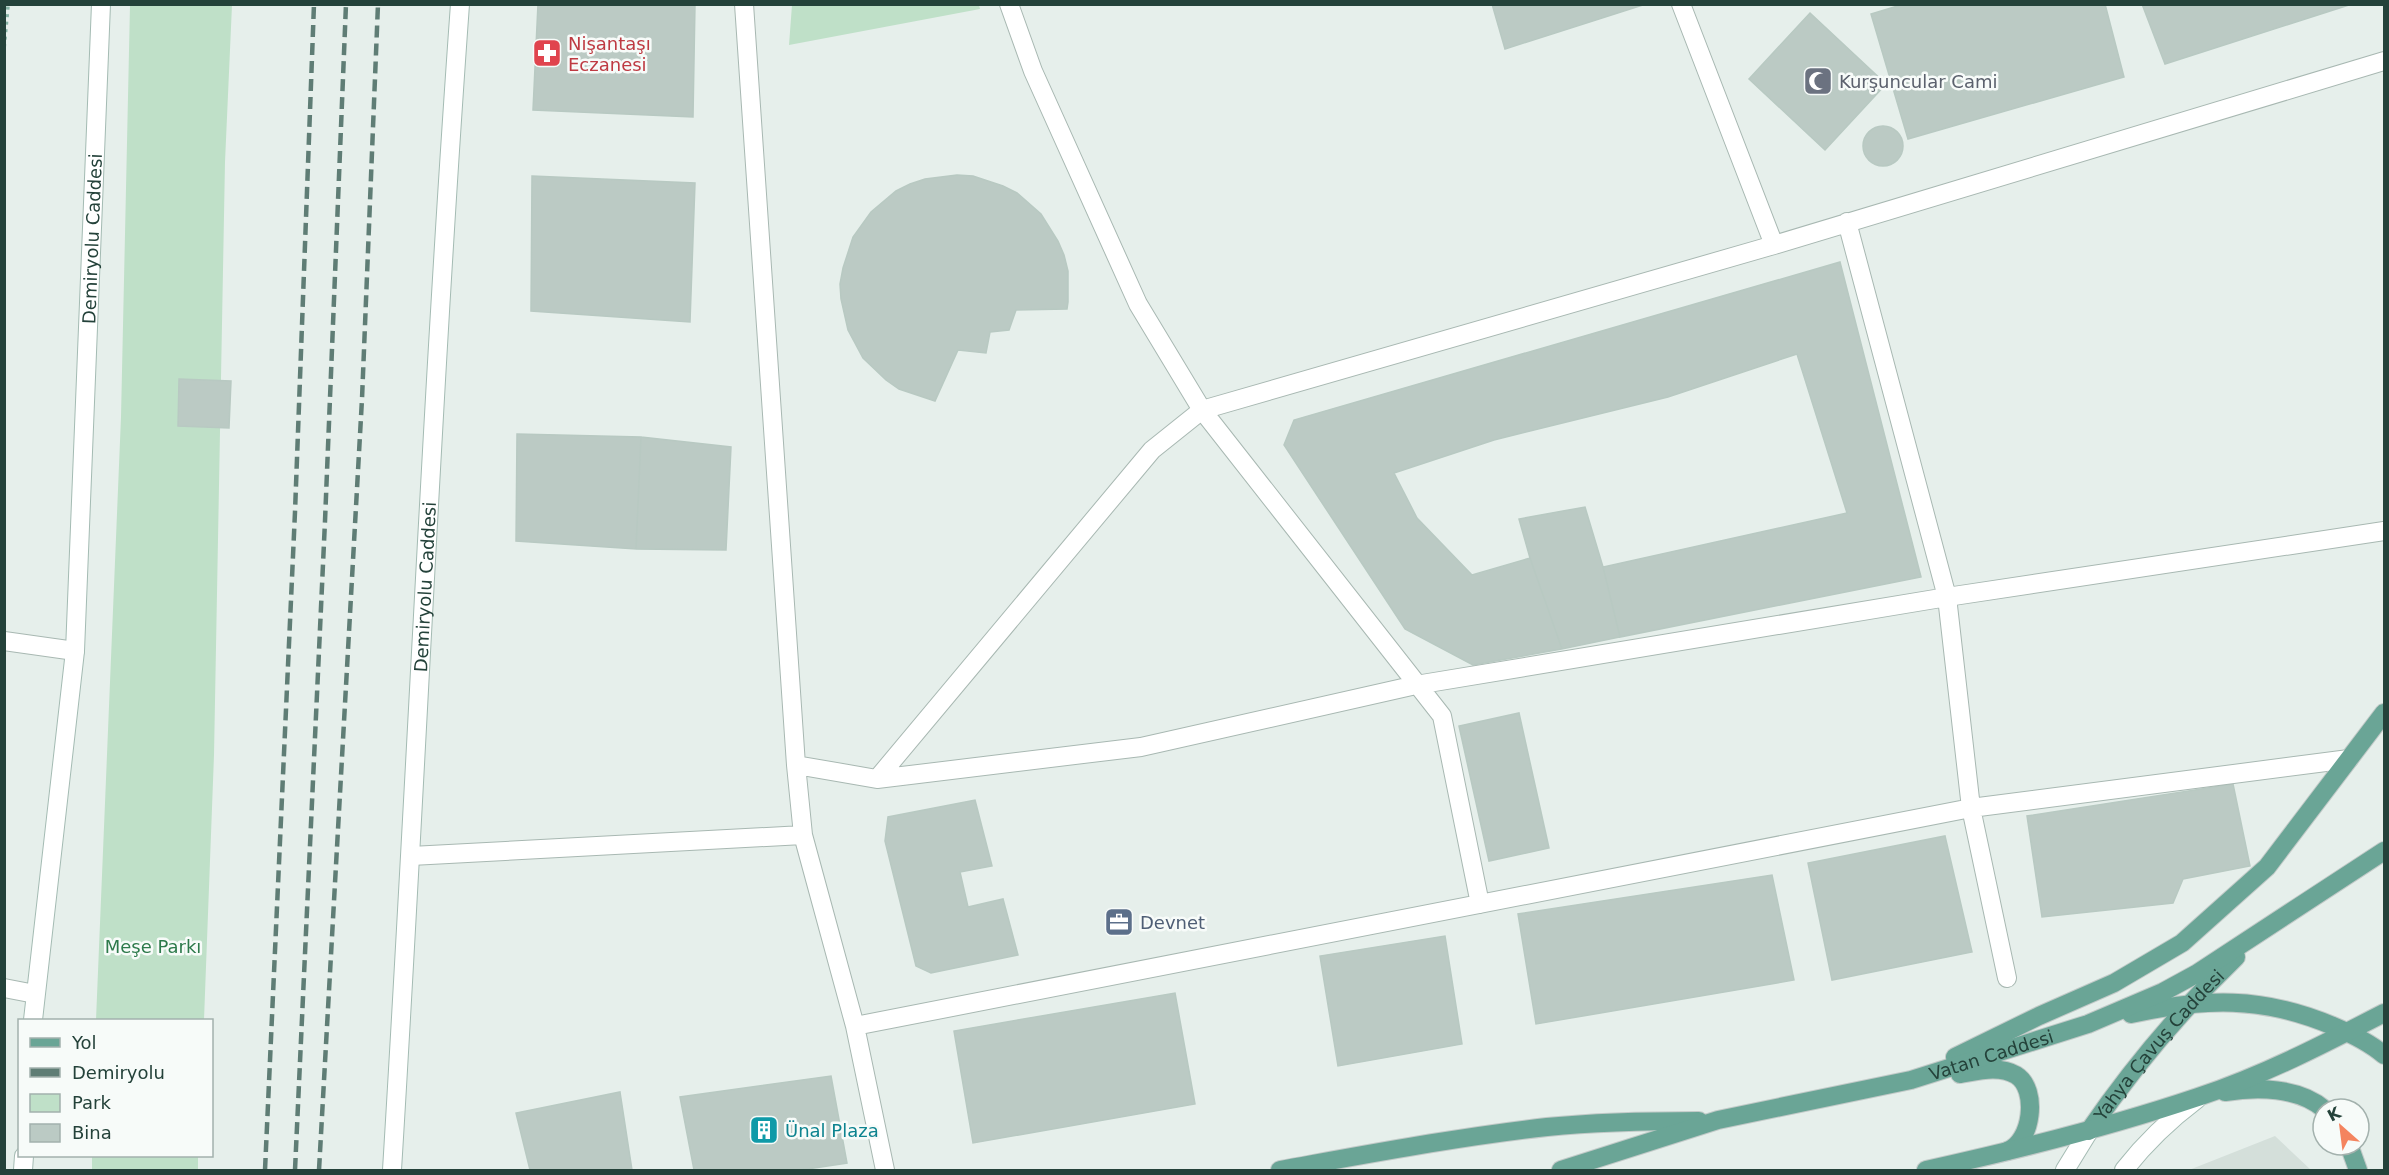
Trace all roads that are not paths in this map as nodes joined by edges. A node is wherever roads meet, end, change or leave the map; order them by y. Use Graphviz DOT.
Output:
graph roads {
  1 [pos="101,4"];
  2 [pos="460,4"];
  3 [pos="744,4"];
  4 [pos="1010,4"];
  5 [pos="1681,4"];
  6 [pos="2385,61"];
  7 [pos="1847,222"];
  8 [pos="1774,245"];
  9 [pos="1202,411"];
  10 [pos="2385,531"];
  11 [pos="1947,597"];
  12 [pos="4,641"];
  13 [pos="75,651"];
  14 [pos="1416,685"];
  15 [pos="2385,713"];
  16 [pos="2349,759"];
  17 [pos="796,765"];
  18 [pos="877,779"];
  19 [pos="1971,808"];
  20 [pos="803,835"];
  21 [pos="2385,851"];
  22 [pos="411,856"];
  23 [pos="1480,904"];
  24 [pos="2265,929"];
  25 [pos="2007,978"];
  26 [pos="4,988"];
  27 [pos="35,994"];
  28 [pos="2189,1004"];
  29 [pos="2385,1013"];
  30 [pos="33,1019"];
  31 [pos="2088,1024"];
  32 [pos="855,1026"];
  33 [pos="2347,1032"];
  34 [pos="2385,1055"];
  35 [pos="1911,1080"];
  36 [pos="2200,1097"];
  37 [pos="2311,1100"];
  38 [pos="1718,1120"];
  39 [pos="2089,1131"];
  40 [pos="1983,1157"];
  41 [pos="392,1170"];
  42 [pos="885,1170"];
  43 [pos="1280,1170"];
  44 [pos="1561,1170"];
  45 [pos="1926,1170"];
  46 [pos="2065,1170"];
  47 [pos="2124,1170"];
  1 -- 13 [label="street, Demiryolu Caddesi"];
  2 -- 22 [label="street, Demiryolu Caddesi"];
  3 -- 17 [label="street"];
  4 -- 9 [label="street"];
  5 -- 8 [label="street"];
  6 -- 7 [label="street"];
  7 -- 8 [label="street"];
  7 -- 11 [label="street"];
  8 -- 9 [label="street"];
  9 -- 14 [label="street"];
  9 -- 18 [label="street"];
  10 -- 11 [label="street"];
  11 -- 14 [label="street"];
  11 -- 19 [label="street"];
  12 -- 13 [label="street"];
  13 -- 27 [label="street, Demiryolu Caddesi"];
  14 -- 18 [label="street"];
  14 -- 23 [label="street"];
  15 -- 16 [label="main road"];
  16 -- 19 [label="street"];
  16 -- 35 [label="main road"];
  17 -- 18 [label="street"];
  17 -- 20 [label="street"];
  19 -- 23 [label="street"];
  19 -- 25 [label="street"];
  20 -- 22 [label="street"];
  20 -- 32 [label="street"];
  21 -- 24 [label="main road, Vatan Caddesi"];
  22 -- 41 [label="street, Demiryolu Caddesi"];
  23 -- 32 [label="street"];
  24 -- 28 [label="main road, Yahya Çavuş Caddesi"];
  24 -- 31 [label="main road, Vatan Caddesi"];
  26 -- 27 [label="street"];
  27 -- 30 [label="street, Demiryolu Caddesi"];
  28 -- 31 [label="main road"];
  28 -- 33 [label="main road"];
  28 -- 39 [label="main road, Yahya Çavuş Caddesi"];
  29 -- 33 [label="main road"];
  31 -- 35 [label="main road, Vatan Caddesi"];
  32 -- 42 [label="street"];
  33 -- 34 [label="main road"];
  33 -- 36 [label="main road"];
  35 -- 38 [label="main road, Vatan Caddesi"];
  35 -- 40 [label="main road"];
  36 -- 37 [label="main road"];
  36 -- 39 [label="main road"];
  36 -- 47 [label="street"];
  38 -- 43 [label="main road"];
  38 -- 44 [label="main road, Vatan Caddesi"];
  39 -- 40 [label="main road"];
  39 -- 46 [label="street, Yahya Çavuş Caddesi"];
  40 -- 45 [label="main road"];
}
